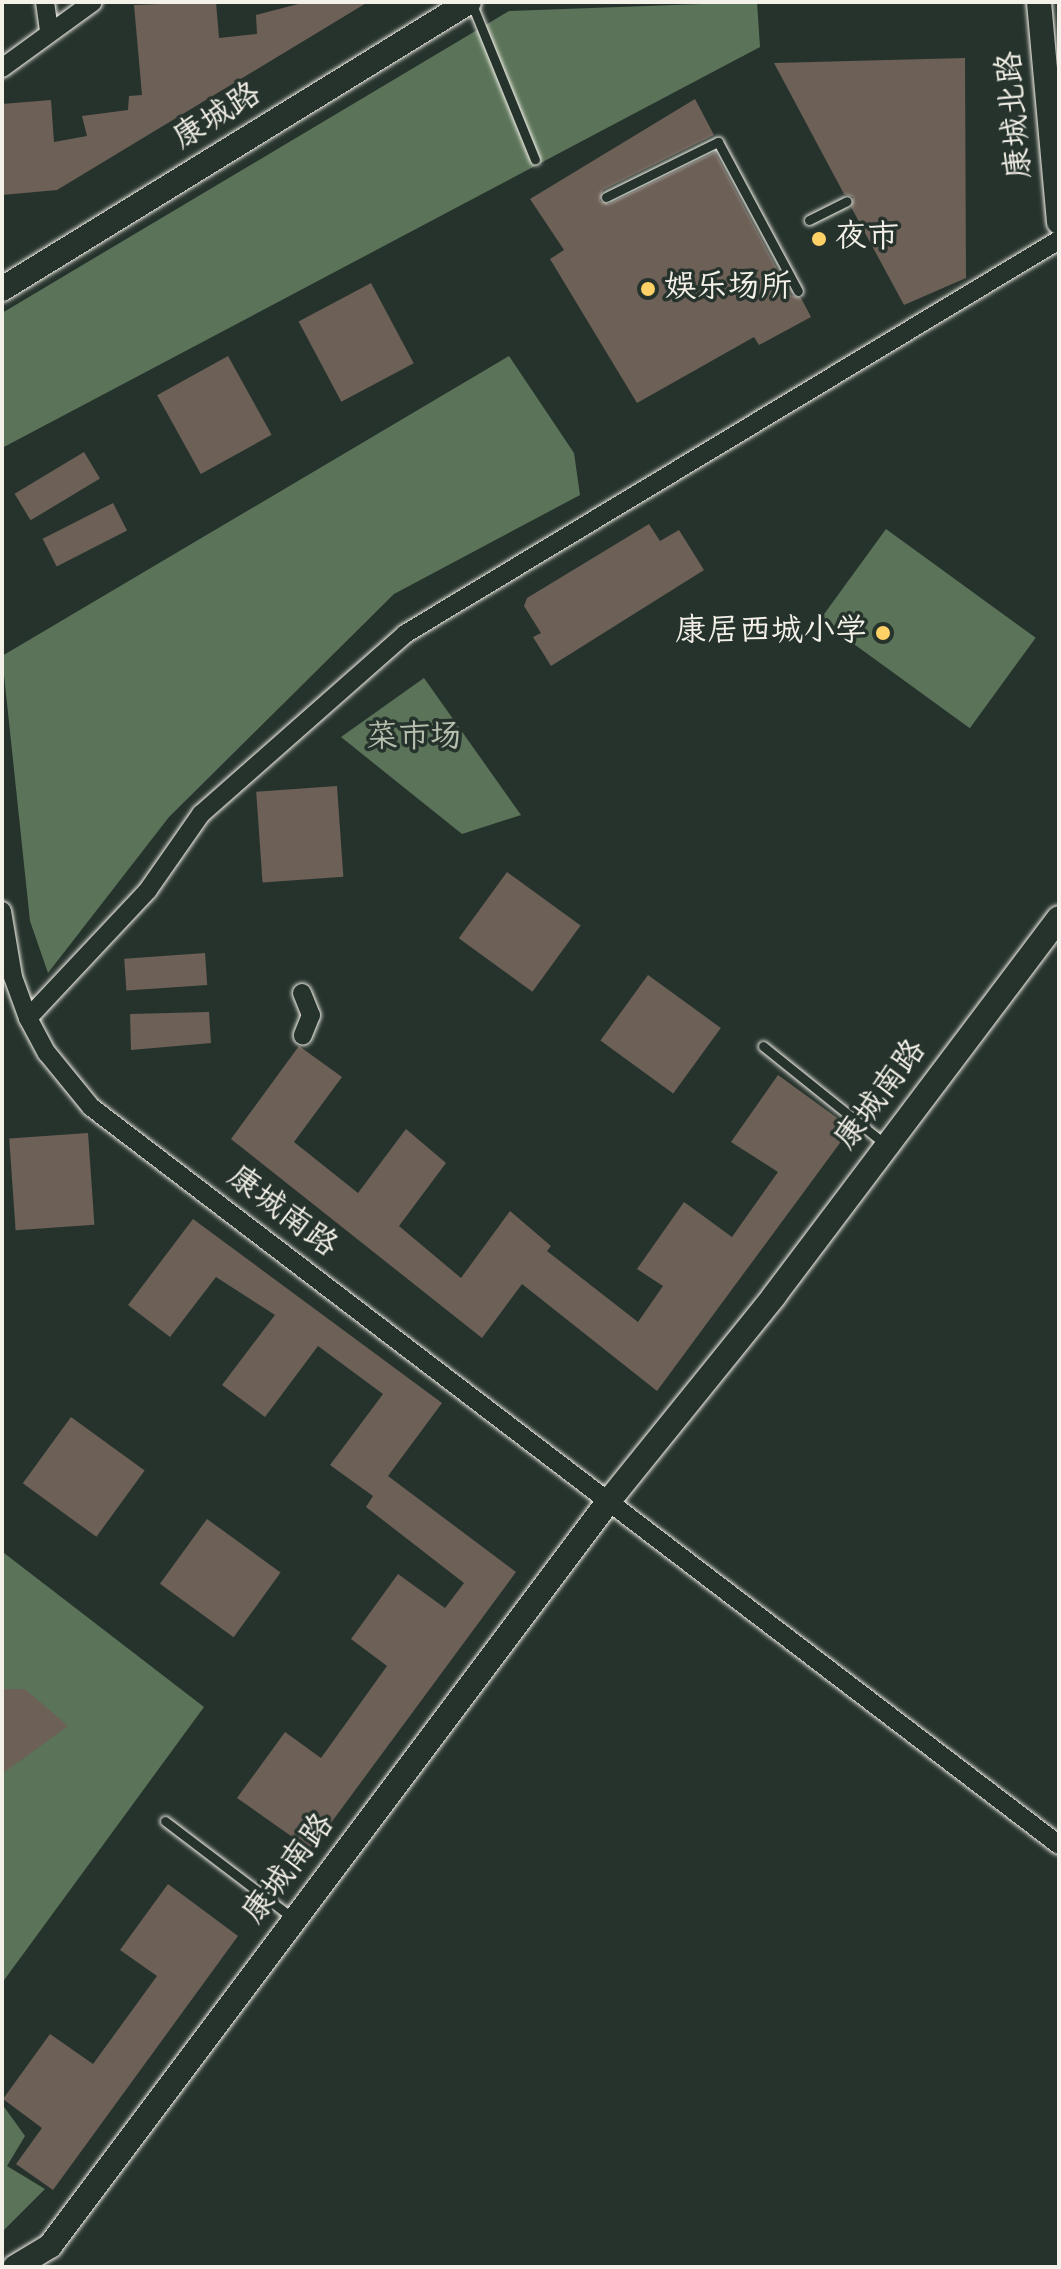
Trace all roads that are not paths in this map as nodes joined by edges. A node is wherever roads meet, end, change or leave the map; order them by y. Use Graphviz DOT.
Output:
graph roads {
  1 [pos="45,2"];
  2 [pos="93,2"];
  3 [pos="470,2"];
  4 [pos="1039,2"];
  5 [pos="49,31"];
  6 [pos="2,68"];
  7 [pos="535,160"];
  8 [pos="606,197"];
  9 [pos="847,201"];
  10 [pos="809,220"];
  11 [pos="1059,222"];
  12 [pos="1059,240"];
  13 [pos="2,289"];
  14 [pos="798,291"];
  15 [pos="2,911"];
  16 [pos="1059,918"];
  17 [pos="302,993"];
  18 [pos="28,1018"];
  19 [pos="303,1035"];
  20 [pos="763,1046"];
  21 [pos="885,1144"];
  22 [pos="608,1502"];
  23 [pos="165,1821"];
  24 [pos="1059,1845"];
  25 [pos="293,1918"];
  26 [pos="15,2267"];
  1 -- 5 [label="street"];
  2 -- 5 [label="street"];
  3 -- 7 [label="lane"];
  3 -- 13 [label="street, 康城路"];
  4 -- 11 [label="street, 康城北路"];
  5 -- 6 [label="street"];
  8 -- 14 [label="lane"];
  9 -- 10 [label="lane"];
  12 -- 18 [label="street"];
  15 -- 18 [label="street, 康城南路"];
  16 -- 21 [label="street, 康城南路"];
  17 -- 19 [label="street"];
  18 -- 22 [label="street, 康城南路"];
  20 -- 21 [label="lane"];
  21 -- 22 [label="street, 康城南路"];
  22 -- 24 [label="street"];
  22 -- 25 [label="street, 康城南路"];
  23 -- 25 [label="lane"];
  25 -- 26 [label="street, 康城南路"];
}
